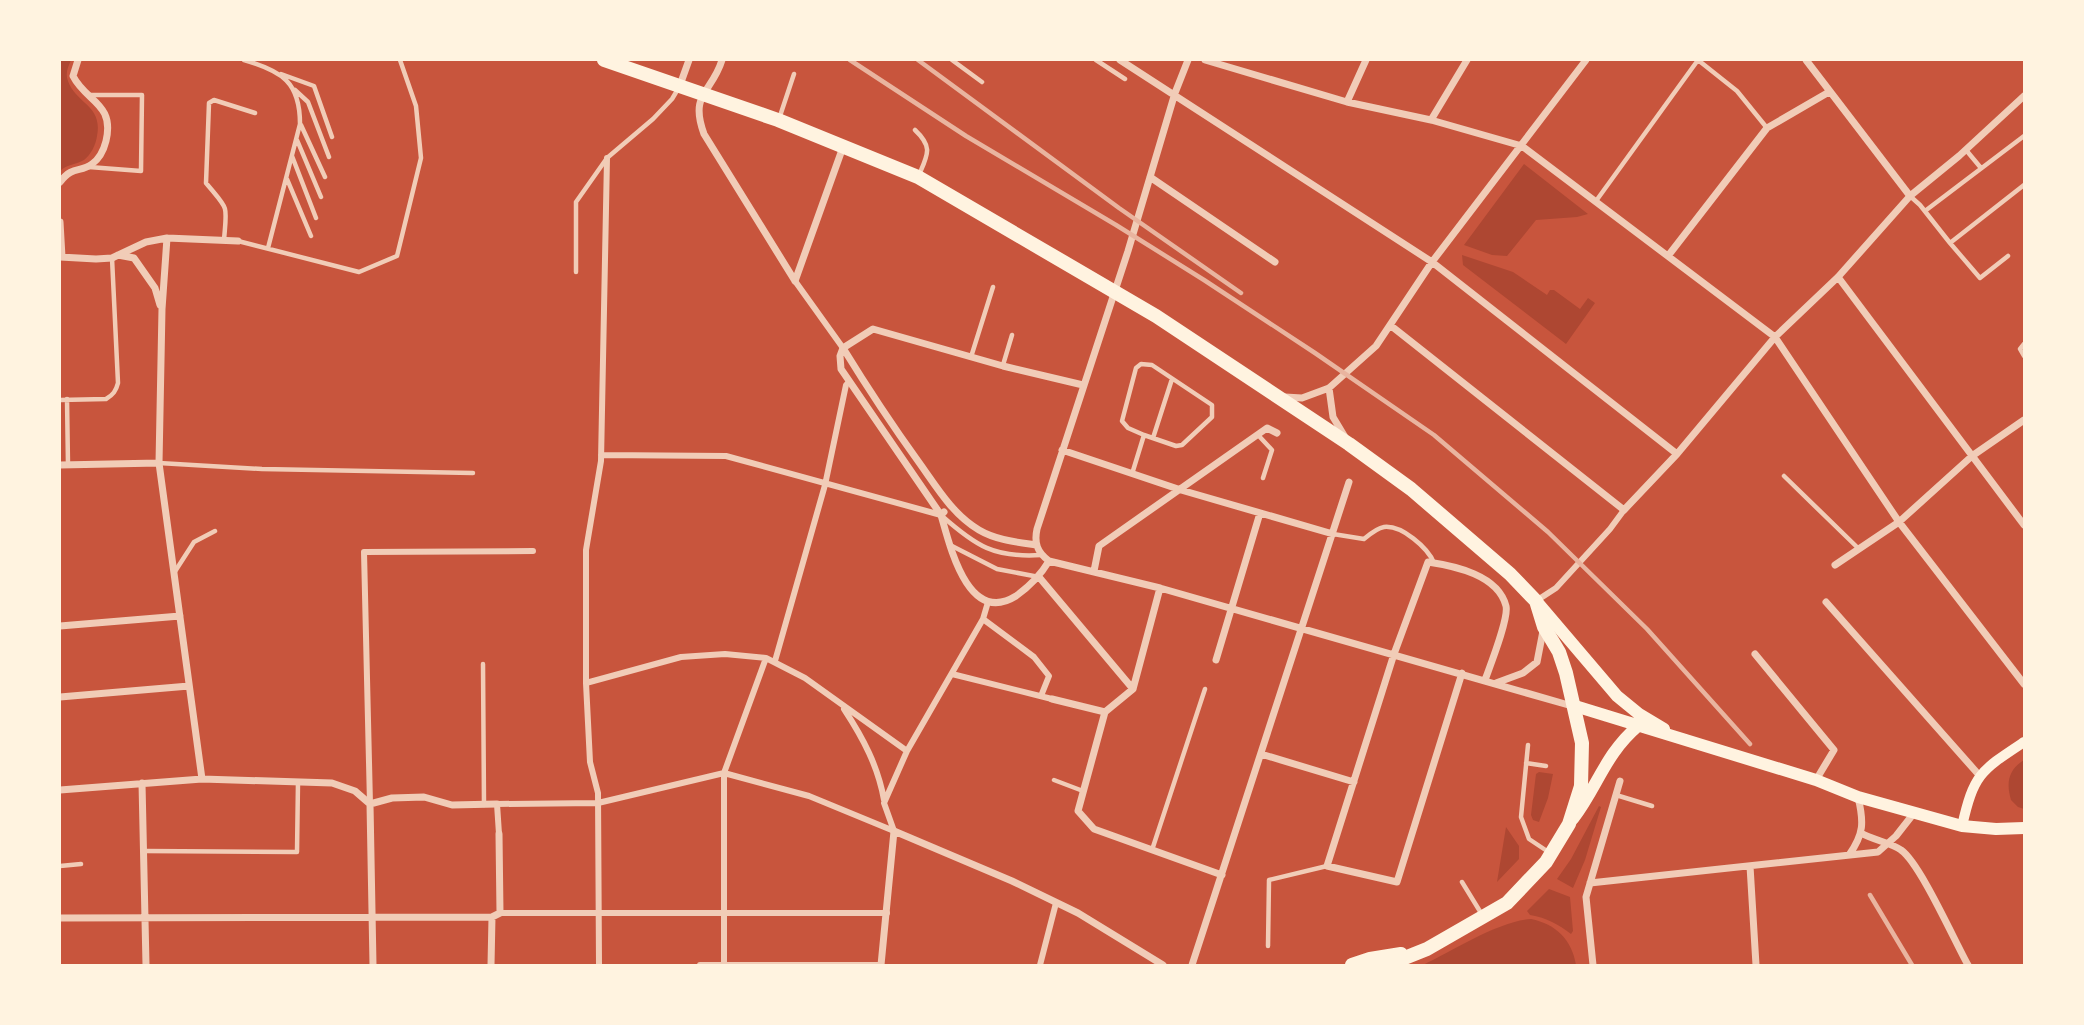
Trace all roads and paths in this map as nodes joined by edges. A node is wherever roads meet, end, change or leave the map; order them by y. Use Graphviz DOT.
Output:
graph roads {
  1 [pos="78,60"];
  2 [pos="244,60"];
  3 [pos="400,60"];
  4 [pos="604,60"];
  5 [pos="689,60"];
  6 [pos="722,60"];
  7 [pos="952,60"];
  8 [pos="1096,60"];
  9 [pos="1120,60"];
  10 [pos="1188,60"];
  11 [pos="1205,60"];
  12 [pos="1366,60"];
  13 [pos="1467,60"];
  14 [pos="1586,60"];
  15 [pos="1697,60"];
  16 [pos="1806,60"];
  17 [pos="280,73"];
  18 [pos="794,74"];
  19 [pos="1125,79"];
  20 [pos="982,82"];
  21 [pos="680,85"];
  22 [pos="292,87"];
  23 [pos="1829,92"];
  24 [pos="703,93"];
  25 [pos="1175,93"];
  26 [pos="90,95"];
  27 [pos="2025,96"];
  28 [pos="1347,102"];
  29 [pos="255,113"];
  30 [pos="779,120"];
  31 [pos="1431,120"];
  32 [pos="300,124"];
  33 [pos="1767,128"];
  34 [pos="915,130"];
  35 [pos="2025,136"];
  36 [pos="332,137"];
  37 [pos="296,138"];
  38 [pos="844,146"];
  39 [pos="1522,146"];
  40 [pos="1966,150"];
  41 [pos="292,155"];
  42 [pos="329,157"];
  43 [pos="607,158"];
  44 [pos="87,167"];
  45 [pos="1982,168"];
  46 [pos="286,177"];
  47 [pos="325,177"];
  48 [pos="918,177"];
  49 [pos="1150,177"];
  50 [pos="60,181"];
  51 [pos="2025,185"];
  52 [pos="321,197"];
  53 [pos="1910,197"];
  54 [pos="1596,201"];
  55 [pos="1925,212"];
  56 [pos="316,218"];
  57 [pos="60,222"];
  58 [pos="311,236"];
  59 [pos="167,238"];
  60 [pos="224,240"];
  61 [pos="238,241"];
  62 [pos="1950,243"];
  63 [pos="268,248"];
  64 [pos="115,256"];
  65 [pos="1668,256"];
  66 [pos="2008,256"];
  67 [pos="61,257"];
  68 [pos="1275,262"];
  69 [pos="1432,262"];
  70 [pos="576,272"];
  71 [pos="1838,277"];
  72 [pos="795,281"];
  73 [pos="993,287"];
  74 [pos="1114,293"];
  75 [pos="162,309"];
  76 [pos="1390,325"];
  77 [pos="1012,335"];
  78 [pos="1776,337"];
  79 [pos="2025,344"];
  80 [pos="844,348"];
  81 [pos="2025,356"];
  82 [pos="971,357"];
  83 [pos="1003,366"];
  84 [pos="1172,378"];
  85 [pos="849,382"];
  86 [pos="1083,385"];
  87 [pos="1329,388"];
  88 [pos="1278,397"];
  89 [pos="60,400"];
  90 [pos="67,400"];
  91 [pos="2025,420"];
  92 [pos="1277,433"];
  93 [pos="1144,435"];
  94 [pos="1257,435"];
  95 [pos="1153,438"];
  96 [pos="1349,444"];
  97 [pos="1062,450"];
  98 [pos="1677,454"];
  99 [pos="601,455"];
  100 [pos="1972,456"];
  101 [pos="159,463"];
  102 [pos="64,465"];
  103 [pos="473,473"];
  104 [pos="1132,474"];
  105 [pos="1784,476"];
  106 [pos="1263,478"];
  107 [pos="1349,482"];
  108 [pos="825,485"];
  109 [pos="1181,490"];
  110 [pos="951,507"];
  111 [pos="1624,510"];
  112 [pos="1260,513"];
  113 [pos="941,515"];
  114 [pos="1899,522"];
  115 [pos="2025,525"];
  116 [pos="215,531"];
  117 [pos="1333,534"];
  118 [pos="950,545"];
  119 [pos="1036,545"];
  120 [pos="1859,549"];
  121 [pos="533,551"];
  122 [pos="1041,555"];
  123 [pos="1049,561"];
  124 [pos="1431,563"];
  125 [pos="1835,565"];
  126 [pos="1094,571"];
  127 [pos="174,574"];
  128 [pos="1039,577"];
  129 [pos="1160,588"];
  130 [pos="1535,601"];
  131 [pos="988,602"];
  132 [pos="1826,602"];
  133 [pos="1231,608"];
  134 [pos="180,616"];
  135 [pos="983,620"];
  136 [pos="60,626"];
  137 [pos="1544,626"];
  138 [pos="1302,628"];
  139 [pos="1394,654"];
  140 [pos="1755,654"];
  141 [pos="766,658"];
  142 [pos="1216,660"];
  143 [pos="775,661"];
  144 [pos="483,664"];
  145 [pos="1462,673"];
  146 [pos="952,674"];
  147 [pos="1485,680"];
  148 [pos="586,683"];
  149 [pos="1495,683"];
  150 [pos="2025,684"];
  151 [pos="190,687"];
  152 [pos="1205,689"];
  153 [pos="1133,690"];
  154 [pos="1041,696"];
  155 [pos="60,697"];
  156 [pos="1052,699"];
  157 [pos="841,704"];
  158 [pos="1575,706"];
  159 [pos="1105,712"];
  160 [pos="1638,726"];
  161 [pos="1679,738"];
  162 [pos="2025,742"];
  163 [pos="1528,745"];
  164 [pos="907,751"];
  165 [pos="1261,754"];
  166 [pos="1526,763"];
  167 [pos="1546,766"];
  168 [pos="724,774"];
  169 [pos="1979,775"];
  170 [pos="202,779"];
  171 [pos="1054,780"];
  172 [pos="1816,780"];
  173 [pos="1620,781"];
  174 [pos="298,782"];
  175 [pos="1353,782"];
  176 [pos="142,783"];
  177 [pos="60,790"];
  178 [pos="1084,792"];
  179 [pos="1616,794"];
  180 [pos="1858,797"];
  181 [pos="598,803"];
  182 [pos="884,803"];
  183 [pos="370,804"];
  184 [pos="497,804"];
  185 [pos="484,806"];
  186 [pos="1652,806"];
  187 [pos="1914,813"];
  188 [pos="1569,824"];
  189 [pos="1962,826"];
  190 [pos="2025,828"];
  191 [pos="894,831"];
  192 [pos="1860,832"];
  193 [pos="499,834"];
  194 [pos="1888,844"];
  195 [pos="1152,850"];
  196 [pos="144,851"];
  197 [pos="1551,854"];
  198 [pos="1849,855"];
  199 [pos="81,864"];
  200 [pos="60,866"];
  201 [pos="1327,866"];
  202 [pos="1750,866"];
  203 [pos="1222,875"];
  204 [pos="1462,882"];
  205 [pos="1590,883"];
  206 [pos="1056,902"];
  207 [pos="600,912"];
  208 [pos="724,912"];
  209 [pos="887,912"];
  210 [pos="500,913"];
  211 [pos="1484,916"];
  212 [pos="492,917"];
  213 [pos="60,918"];
  214 [pos="146,918"];
  215 [pos="372,918"];
  216 [pos="1268,946"];
  217 [pos="1427,949"];
  218 [pos="146,965"];
  219 [pos="373,965"];
  220 [pos="491,965"];
  221 [pos="599,965"];
  222 [pos="699,965"];
  223 [pos="724,965"];
  224 [pos="881,965"];
  225 [pos="1040,965"];
  226 [pos="1163,965"];
  227 [pos="1192,965"];
  228 [pos="1352,965"];
  229 [pos="1387,965"];
  230 [pos="1593,965"];
  231 [pos="1756,965"];
  232 [pos="1968,965"];
  1 -- 26 [label="street"];
  2 -- 17 [label="lane"];
  3 -- 63 [label="lane"];
  4 -- 21 [label="highway"];
  5 -- 21 [label="street"];
  6 -- 24 [label="street"];
  7 -- 20 [label="lane"];
  8 -- 19 [label="lane"];
  9 -- 25 [label="street"];
  10 -- 25 [label="street"];
  11 -- 28 [label="street"];
  12 -- 28 [label="street"];
  13 -- 31 [label="street"];
  14 -- 39 [label="street"];
  15 -- 33 [label="lane"];
  15 -- 54 [label="lane"];
  16 -- 23 [label="street"];
  17 -- 22 [label="lane"];
  17 -- 36 [label="lane"];
  18 -- 30 [label="lane"];
  21 -- 24 [label="highway"];
  21 -- 43 [label="lane"];
  22 -- 32 [label="lane"];
  22 -- 42 [label="lane"];
  23 -- 33 [label="street"];
  23 -- 53 [label="street"];
  24 -- 30 [label="highway"];
  24 -- 72 [label="street"];
  25 -- 49 [label="street"];
  25 -- 69 [label="street"];
  26 -- 44 [label="street"];
  26 -- 44 [label="lane"];
  27 -- 40 [label="street"];
  28 -- 31 [label="street"];
  29 -- 60 [label="lane"];
  30 -- 38 [label="highway"];
  31 -- 39 [label="street"];
  32 -- 37 [label="lane"];
  32 -- 47 [label="lane"];
  33 -- 65 [label="street"];
  34 -- 48 [label="lane"];
  35 -- 45 [label="lane"];
  37 -- 41 [label="lane"];
  37 -- 52 [label="lane"];
  38 -- 48 [label="highway"];
  38 -- 72 [label="street"];
  39 -- 54 [label="street"];
  39 -- 69 [label="street"];
  40 -- 45 [label="lane"];
  40 -- 53 [label="street"];
  41 -- 46 [label="lane"];
  41 -- 56 [label="lane"];
  43 -- 70 [label="lane"];
  43 -- 99 [label="street"];
  44 -- 50 [label="street"];
  45 -- 55 [label="lane"];
  46 -- 58 [label="lane"];
  46 -- 63 [label="lane"];
  48 -- 74 [label="highway"];
  49 -- 68 [label="street"];
  49 -- 74 [label="street"];
  51 -- 62 [label="lane"];
  53 -- 55 [label="lane"];
  53 -- 71 [label="street"];
  54 -- 65 [label="street"];
  55 -- 62 [label="lane"];
  57 -- 67 [label="street"];
  59 -- 60 [label="street"];
  59 -- 64 [label="street"];
  59 -- 75 [label="street"];
  60 -- 61 [label="street"];
  61 -- 63 [label="lane"];
  62 -- 66 [label="lane"];
  64 -- 67 [label="street"];
  64 -- 75 [label="street"];
  64 -- 90 [label="lane"];
  65 -- 78 [label="street"];
  69 -- 76 [label="street"];
  69 -- 98 [label="street"];
  71 -- 78 [label="street"];
  71 -- 100 [label="street"];
  72 -- 80 [label="street"];
  73 -- 82 [label="lane"];
  74 -- 86 [label="street"];
  74 -- 88 [label="highway"];
  75 -- 101 [label="street"];
  76 -- 87 [label="street"];
  76 -- 111 [label="street"];
  77 -- 83 [label="lane"];
  78 -- 98 [label="street"];
  78 -- 114 [label="street"];
  79 -- 81 [label="lane"];
  80 -- 82 [label="street"];
  80 -- 85 [label="street"];
  80 -- 110 [label="street"];
  82 -- 83 [label="street"];
  83 -- 86 [label="street"];
  84 -- 93 [label="lane"];
  84 -- 95 [label="lane"];
  84 -- 95 [label="lane"];
  85 -- 108 [label="street"];
  85 -- 113 [label="street"];
  86 -- 97 [label="street"];
  87 -- 88 [label="street"];
  87 -- 96 [label="street"];
  88 -- 96 [label="highway"];
  89 -- 90 [label="lane"];
  90 -- 102 [label="lane"];
  91 -- 100 [label="street"];
  92 -- 94 [label="street"];
  93 -- 95 [label="lane"];
  93 -- 104 [label="lane"];
  94 -- 106 [label="lane"];
  94 -- 109 [label="street"];
  96 -- 130 [label="highway"];
  97 -- 104 [label="street"];
  97 -- 119 [label="street"];
  98 -- 111 [label="street"];
  99 -- 108 [label="street"];
  99 -- 148 [label="street"];
  100 -- 114 [label="street"];
  100 -- 115 [label="street"];
  101 -- 102 [label="street"];
  101 -- 103 [label="lane"];
  101 -- 127 [label="street"];
  104 -- 109 [label="street"];
  105 -- 120 [label="lane"];
  107 -- 117 [label="street"];
  108 -- 113 [label="street"];
  108 -- 143 [label="street"];
  109 -- 112 [label="street"];
  109 -- 126 [label="street"];
  110 -- 113 [label="street"];
  110 -- 119 [label="street"];
  111 -- 130 [label="street"];
  112 -- 117 [label="street"];
  112 -- 133 [label="street"];
  113 -- 118 [label="street"];
  113 -- 122 [label="lane"];
  114 -- 120 [label="street"];
  114 -- 150 [label="street"];
  116 -- 127 [label="lane"];
  117 -- 124 [label="lane"];
  117 -- 138 [label="street"];
  118 -- 128 [label="lane"];
  118 -- 131 [label="street"];
  119 -- 122 [label="street"];
  120 -- 125 [label="street"];
  121 -- 183 [label="street"];
  122 -- 123 [label="street"];
  123 -- 126 [label="street"];
  123 -- 128 [label="street"];
  124 -- 139 [label="street"];
  124 -- 147 [label="street"];
  126 -- 129 [label="street"];
  127 -- 134 [label="street"];
  128 -- 131 [label="street"];
  128 -- 153 [label="street"];
  129 -- 133 [label="street"];
  129 -- 153 [label="street"];
  130 -- 137 [label="highway"];
  130 -- 161 [label="main road"];
  131 -- 135 [label="street"];
  132 -- 169 [label="street"];
  133 -- 138 [label="street"];
  133 -- 142 [label="street"];
  134 -- 136 [label="street"];
  134 -- 151 [label="street"];
  135 -- 146 [label="street"];
  135 -- 154 [label="street"];
  137 -- 149 [label="street"];
  137 -- 158 [label="highway"];
  138 -- 139 [label="street"];
  138 -- 165 [label="street"];
  139 -- 145 [label="street"];
  139 -- 175 [label="street"];
  140 -- 172 [label="street"];
  141 -- 143 [label="street"];
  141 -- 148 [label="street"];
  141 -- 168 [label="street"];
  143 -- 157 [label="street"];
  144 -- 185 [label="lane"];
  145 -- 147 [label="street"];
  145 -- 201 [label="street"];
  146 -- 154 [label="street"];
  146 -- 164 [label="street"];
  147 -- 149 [label="street"];
  148 -- 181 [label="street"];
  149 -- 158 [label="street"];
  151 -- 155 [label="street"];
  151 -- 170 [label="street"];
  152 -- 195 [label="lane"];
  153 -- 159 [label="street"];
  154 -- 156 [label="street"];
  156 -- 159 [label="street"];
  157 -- 164 [label="street"];
  157 -- 182 [label="street"];
  158 -- 160 [label="main road"];
  158 -- 188 [label="highway"];
  159 -- 178 [label="street"];
  160 -- 161 [label="main road"];
  160 -- 188 [label="main road"];
  161 -- 172 [label="main road"];
  162 -- 169 [label="main road"];
  163 -- 166 [label="lane"];
  164 -- 182 [label="street"];
  165 -- 175 [label="street"];
  165 -- 203 [label="street"];
  166 -- 167 [label="lane"];
  166 -- 197 [label="lane"];
  168 -- 181 [label="street"];
  168 -- 191 [label="street"];
  168 -- 208 [label="street"];
  169 -- 189 [label="main road"];
  170 -- 174 [label="street"];
  170 -- 176 [label="street"];
  171 -- 178 [label="lane"];
  172 -- 180 [label="main road"];
  173 -- 179 [label="street"];
  174 -- 183 [label="street"];
  174 -- 196 [label="lane"];
  175 -- 201 [label="street"];
  176 -- 177 [label="street"];
  176 -- 196 [label="street"];
  178 -- 195 [label="street"];
  179 -- 186 [label="lane"];
  179 -- 205 [label="street"];
  180 -- 187 [label="main road"];
  180 -- 192 [label="street"];
  181 -- 184 [label="street"];
  181 -- 207 [label="street"];
  182 -- 191 [label="street"];
  183 -- 185 [label="street"];
  183 -- 215 [label="street"];
  184 -- 185 [label="street"];
  184 -- 193 [label="street"];
  187 -- 189 [label="main road"];
  187 -- 194 [label="street"];
  188 -- 197 [label="highway"];
  189 -- 190 [label="main road"];
  191 -- 206 [label="street"];
  191 -- 209 [label="street"];
  192 -- 194 [label="street"];
  192 -- 198 [label="street"];
  193 -- 210 [label="street"];
  194 -- 198 [label="street"];
  194 -- 232 [label="street"];
  195 -- 203 [label="street"];
  196 -- 214 [label="street"];
  197 -- 211 [label="highway"];
  198 -- 202 [label="street"];
  199 -- 200 [label="lane"];
  201 -- 216 [label="lane"];
  202 -- 205 [label="street"];
  202 -- 231 [label="street"];
  203 -- 227 [label="street"];
  204 -- 211 [label="lane"];
  205 -- 230 [label="street"];
  206 -- 225 [label="street"];
  206 -- 226 [label="street"];
  207 -- 208 [label="street"];
  207 -- 210 [label="street"];
  207 -- 221 [label="street"];
  208 -- 209 [label="street"];
  208 -- 223 [label="street"];
  209 -- 224 [label="street"];
  210 -- 212 [label="street"];
  211 -- 217 [label="highway"];
  212 -- 215 [label="street"];
  212 -- 220 [label="street"];
  213 -- 214 [label="street"];
  214 -- 215 [label="street"];
  214 -- 218 [label="street"];
  215 -- 219 [label="street"];
  217 -- 228 [label="highway"];
  217 -- 229 [label="highway"];
  222 -- 223 [label="street"];
  223 -- 224 [label="street"];
}
